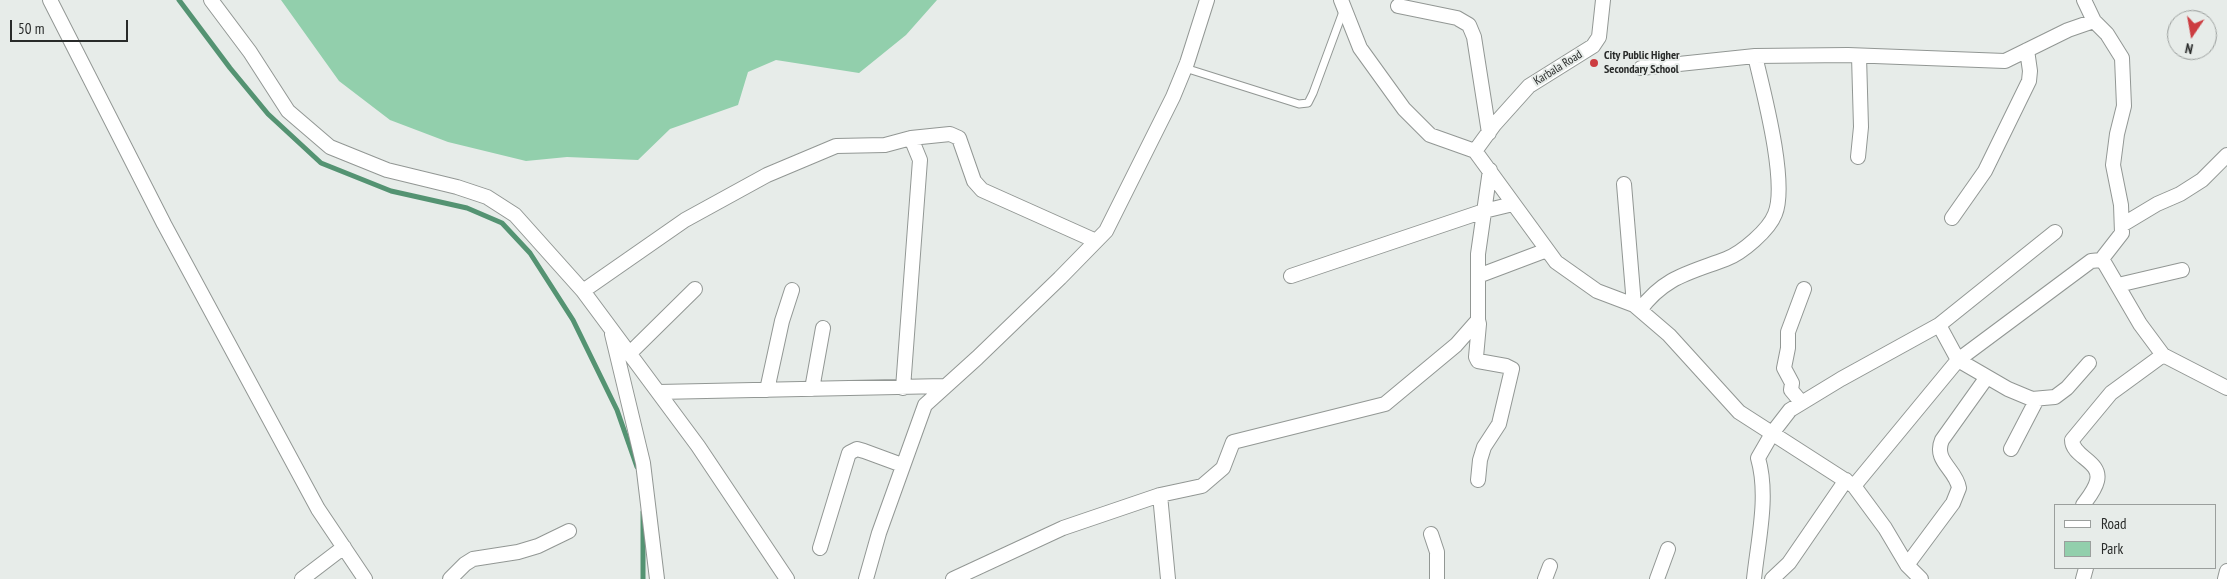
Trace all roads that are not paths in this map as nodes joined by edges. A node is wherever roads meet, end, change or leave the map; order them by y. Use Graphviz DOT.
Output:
graph roads {
  1 [pos="50,0"];
  2 [pos="211,0"];
  3 [pos="1207,0"];
  4 [pos="1603,0"];
  5 [pos="2084,0"];
  6 [pos="1342,5"];
  7 [pos="1398,6"];
  8 [pos="2094,21"];
  9 [pos="2027,50"];
  10 [pos="1755,56"];
  11 [pos="1859,56"];
  12 [pos="1185,68"];
  13 [pos="1641,68"];
  14 [pos="1489,133"];
  15 [pos="911,138"];
  16 [pos="1475,151"];
  17 [pos="2227,155"];
  18 [pos="1858,157"];
  19 [pos="1490,170"];
  20 [pos="1624,184"];
  21 [pos="1513,204"];
  22 [pos="1484,211"];
  23 [pos="1952,218"];
  24 [pos="2122,224"];
  25 [pos="2055,232"];
  26 [pos="1096,241"];
  27 [pos="1547,250"];
  28 [pos="2101,260"];
  29 [pos="2182,270"];
  30 [pos="1291,276"];
  31 [pos="1478,276"];
  32 [pos="2118,285"];
  33 [pos="695,289"];
  34 [pos="1804,289"];
  35 [pos="792,290"];
  36 [pos="583,292"];
  37 [pos="1637,308"];
  38 [pos="1478,320"];
  39 [pos="1938,325"];
  40 [pos="610,327"];
  41 [pos="823,328"];
  42 [pos="629,354"];
  43 [pos="2162,355"];
  44 [pos="1958,360"];
  45 [pos="2089,363"];
  46 [pos="1987,377"];
  47 [pos="945,386"];
  48 [pos="903,388"];
  49 [pos="2227,388"];
  50 [pos="812,389"];
  51 [pos="767,390"];
  52 [pos="658,392"];
  53 [pos="2037,399"];
  54 [pos="1801,402"];
  55 [pos="1773,432"];
  56 [pos="2011,448"];
  57 [pos="902,465"];
  58 [pos="1478,480"];
  59 [pos="1850,483"];
  60 [pos="1160,495"];
  61 [pos="2085,504"];
  62 [pos="570,531"];
  63 [pos="1431,534"];
  64 [pos="344,547"];
  65 [pos="820,548"];
  66 [pos="1668,548"];
  67 [pos="1908,565"];
  68 [pos="2227,571"];
  69 [pos="302,579"];
  70 [pos="365,579"];
  71 [pos="450,579"];
  72 [pos="657,579"];
  73 [pos="787,579"];
  74 [pos="866,579"];
  75 [pos="953,579"];
  76 [pos="1168,579"];
  77 [pos="1437,579"];
  78 [pos="1657,579"];
  79 [pos="1754,579"];
  80 [pos="1772,579"];
  81 [pos="1921,579"];
  82 [pos="2225,579"];
  1 -- 64 [label="street"];
  2 -- 36 [label="street"];
  3 -- 12 [label="street"];
  4 -- 14 [label="street, Karbala Road"];
  5 -- 8 [label="street"];
  6 -- 12 [label="lane"];
  6 -- 16 [label="street"];
  7 -- 14 [label="street"];
  8 -- 9 [label="street"];
  8 -- 24 [label="street"];
  9 -- 11 [label="street"];
  9 -- 23 [label="street"];
  10 -- 11 [label="street"];
  10 -- 13 [label="street"];
  10 -- 37 [label="street"];
  11 -- 18 [label="street"];
  12 -- 26 [label="street"];
  14 -- 16 [label="street, Karbala Road"];
  15 -- 26 [label="street"];
  15 -- 36 [label="street"];
  15 -- 48 [label="street"];
  16 -- 19 [label="street"];
  17 -- 24 [label="street"];
  19 -- 21 [label="street"];
  19 -- 22 [label="street"];
  20 -- 37 [label="street"];
  21 -- 22 [label="street"];
  21 -- 27 [label="street"];
  22 -- 30 [label="street"];
  22 -- 31 [label="street"];
  24 -- 28 [label="street"];
  25 -- 39 [label="street"];
  26 -- 47 [label="street"];
  27 -- 31 [label="street"];
  27 -- 37 [label="street"];
  28 -- 32 [label="street"];
  28 -- 44 [label="street"];
  29 -- 32 [label="street"];
  31 -- 38 [label="street"];
  32 -- 43 [label="street"];
  33 -- 42 [label="street"];
  34 -- 54 [label="street"];
  35 -- 51 [label="street"];
  36 -- 40 [label="street"];
  37 -- 55 [label="street"];
  38 -- 58 [label="street"];
  38 -- 60 [label="street"];
  39 -- 44 [label="street"];
  39 -- 54 [label="street"];
  40 -- 42 [label="street"];
  40 -- 72 [label="street"];
  41 -- 50 [label="street"];
  42 -- 52 [label="street"];
  43 -- 49 [label="street"];
  43 -- 61 [label="street"];
  44 -- 46 [label="street"];
  44 -- 59 [label="street"];
  45 -- 53 [label="street"];
  46 -- 53 [label="street"];
  46 -- 67 [label="street"];
  47 -- 48 [label="street"];
  47 -- 57 [label="street"];
  48 -- 50 [label="street"];
  50 -- 51 [label="street"];
  51 -- 52 [label="street"];
  52 -- 73 [label="street"];
  53 -- 56 [label="street"];
  54 -- 55 [label="street"];
  55 -- 59 [label="street"];
  55 -- 79 [label="street"];
  57 -- 65 [label="street"];
  57 -- 74 [label="street"];
  59 -- 67 [label="street"];
  59 -- 80 [label="street"];
  60 -- 75 [label="street"];
  60 -- 76 [label="street"];
  62 -- 71 [label="street"];
  63 -- 77 [label="street"];
  64 -- 69 [label="street"];
  64 -- 70 [label="street"];
  66 -- 78 [label="street"];
  67 -- 81 [label="street"];
  68 -- 82 [label="street"];
}
